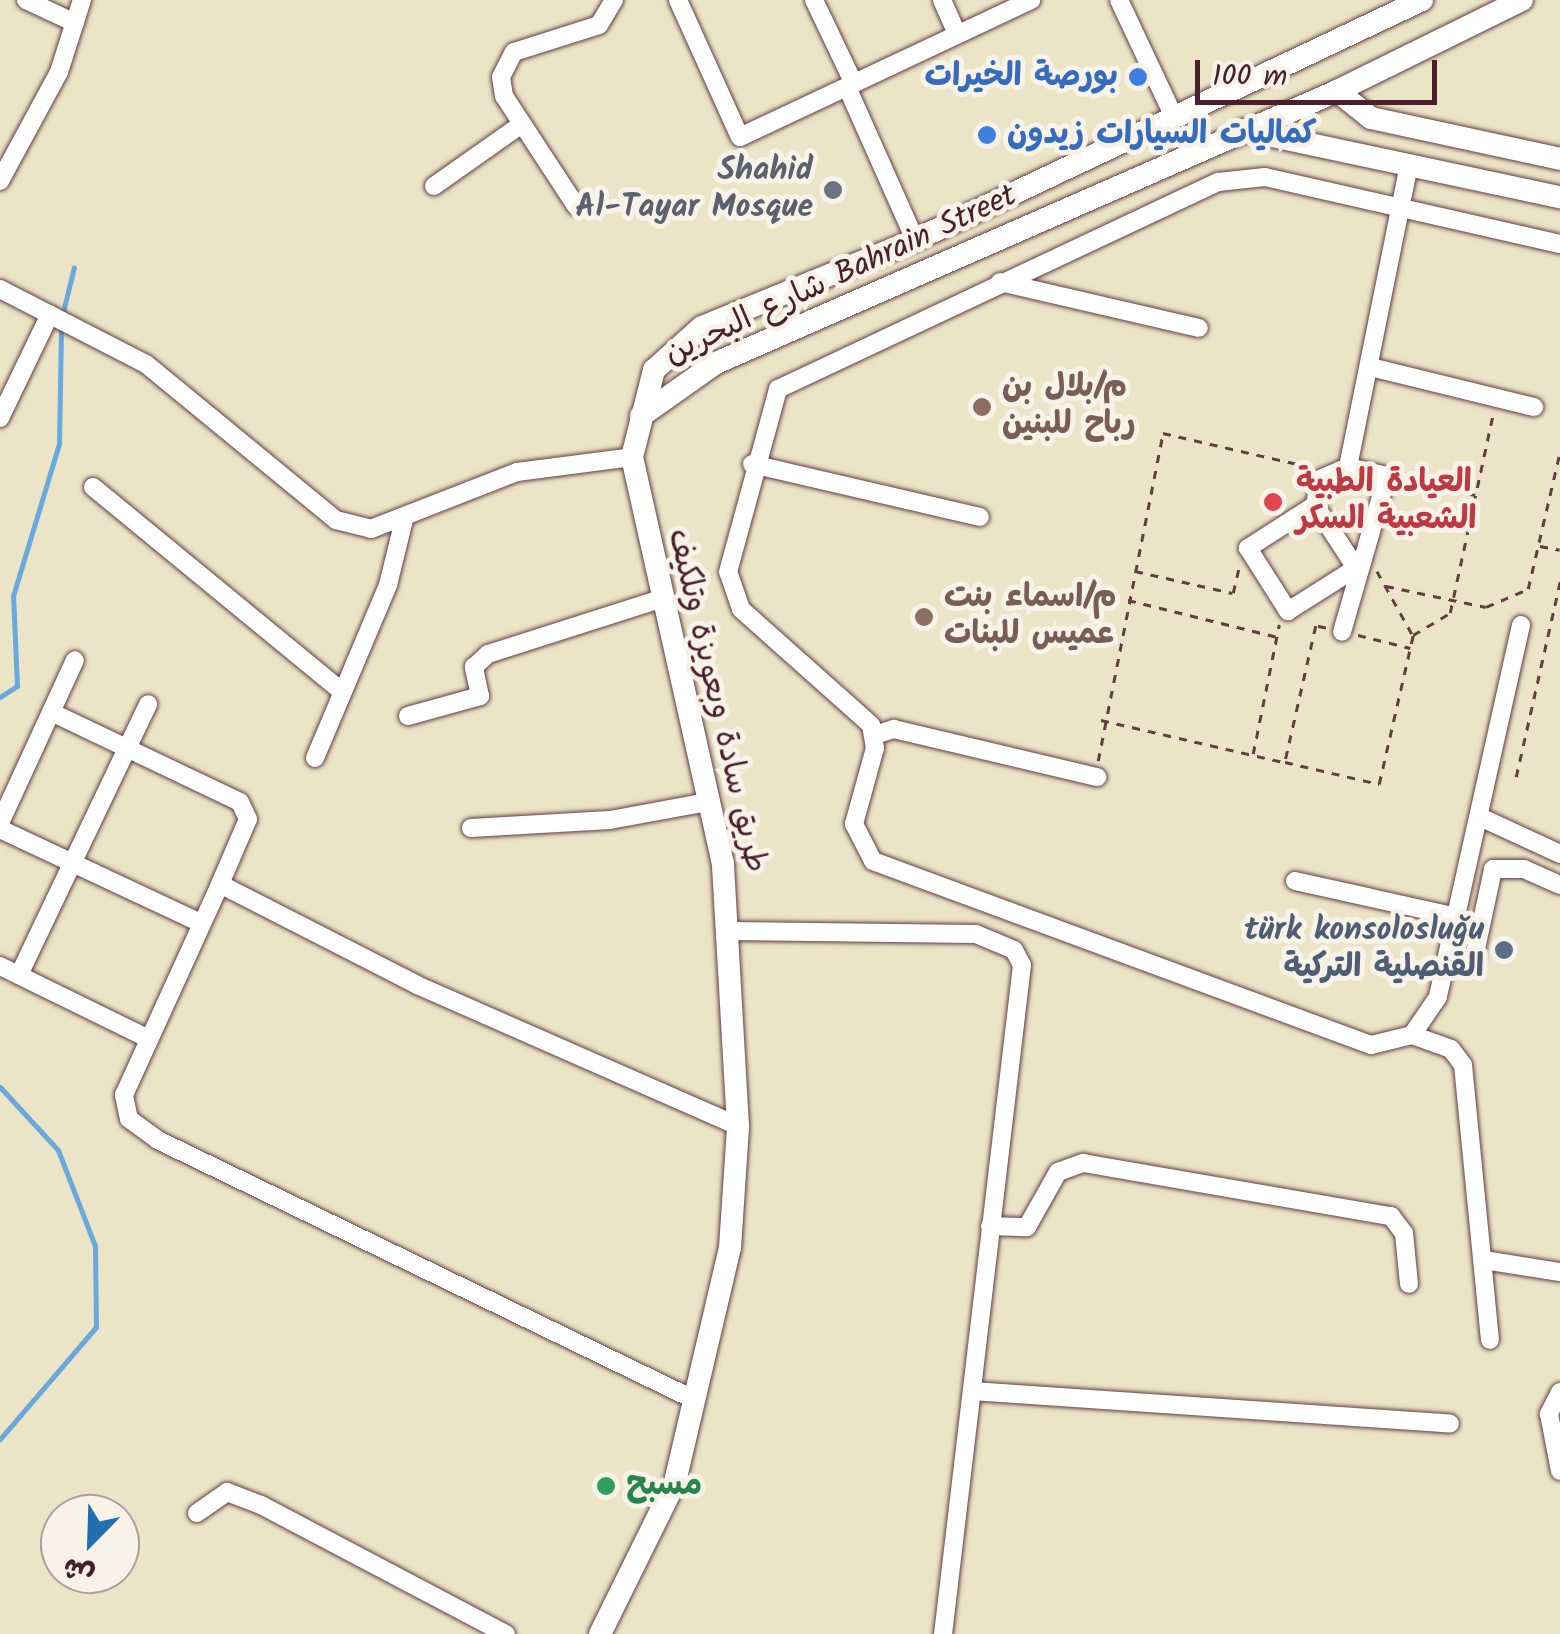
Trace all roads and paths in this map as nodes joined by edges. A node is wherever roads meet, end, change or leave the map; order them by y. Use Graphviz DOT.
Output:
graph roads {
  1 [pos="26,0"];
  2 [pos="82,0"];
  3 [pos="614,0"];
  4 [pos="678,0"];
  5 [pos="814,0"];
  6 [pos="942,0"];
  7 [pos="1031,0"];
  8 [pos="1118,0"];
  9 [pos="1422,0"];
  10 [pos="1522,0"];
  11 [pos="75,23"];
  12 [pos="957,32"];
  13 [pos="851,85"];
  14 [pos="1336,92"];
  15 [pos="1173,115"];
  16 [pos="522,124"];
  17 [pos="1244,130"];
  18 [pos="1560,159"];
  19 [pos="1409,165"];
  20 [pos="1066,166"];
  21 [pos="0,181"];
  22 [pos="434,186"];
  23 [pos="1560,197"];
  24 [pos="1084,199"];
  25 [pos="576,206"];
  26 [pos="1402,210"];
  27 [pos="914,240"];
  28 [pos="1560,244"];
  29 [pos="1000,282"];
  30 [pos="0,289"];
  31 [pos="743,310"];
  32 [pos="52,315"];
  33 [pos="1198,328"];
  34 [pos="752,349"];
  35 [pos="1370,367"];
  36 [pos="1496,398"];
  37 [pos="1534,406"];
  38 [pos="0,418"];
  39 [pos="638,418"];
  40 [pos="1560,451"];
  41 [pos="632,458"];
  42 [pos="752,464"];
  43 [pos="1341,470"];
  44 [pos="1387,476"];
  45 [pos="93,488"];
  46 [pos="1476,495"];
  47 [pos="1550,496"];
  48 [pos="1560,498"];
  49 [pos="1315,505"];
  50 [pos="980,518"];
  51 [pos="404,520"];
  52 [pos="1361,540"];
  53 [pos="1538,545"];
  54 [pos="1248,548"];
  55 [pos="1560,550"];
  56 [pos="1356,568"];
  57 [pos="1133,570"];
  58 [pos="1560,582"];
  59 [pos="1386,586"];
  60 [pos="660,599"];
  61 [pos="1126,599"];
  62 [pos="1453,602"];
  63 [pos="1284,604"];
  64 [pos="1521,625"];
  65 [pos="1342,632"];
  66 [pos="1413,635"];
  67 [pos="1277,637"];
  68 [pos="1410,648"];
  69 [pos="74,660"];
  70 [pos="343,692"];
  71 [pos="148,704"];
  72 [pos="51,712"];
  73 [pos="408,716"];
  74 [pos="1100,720"];
  75 [pos="875,736"];
  76 [pos="126,747"];
  77 [pos="1253,755"];
  78 [pos="315,758"];
  79 [pos="1285,762"];
  80 [pos="1096,777"];
  81 [pos="1516,777"];
  82 [pos="708,802"];
  83 [pos="1480,817"];
  84 [pos="0,826"];
  85 [pos="471,828"];
  86 [pos="1560,854"];
  87 [pos="71,863"];
  88 [pos="1295,881"];
  89 [pos="220,884"];
  90 [pos="1560,886"];
  91 [pos="1457,917"];
  92 [pos="201,923"];
  93 [pos="730,931"];
  94 [pos="1474,958"];
  95 [pos="0,966"];
  96 [pos="18,976"];
  97 [pos="1412,1035"];
  98 [pos="149,1039"];
  99 [pos="738,1126"];
  100 [pos="990,1226"];
  101 [pos="1484,1260"];
  102 [pos="1560,1272"];
  103 [pos="1409,1284"];
  104 [pos="1490,1340"];
  105 [pos="972,1391"];
  106 [pos="1560,1392"];
  107 [pos="696,1400"];
  108 [pos="1450,1424"];
  109 [pos="1560,1471"];
  110 [pos="198,1513"];
  111 [pos="494,1632"];
  112 [pos="600,1634"];
  113 [pos="943,1634"];
  1 -- 11 [label="street"];
  2 -- 11 [label="street"];
  3 -- 16 [label="street"];
  4 -- 13 [label="street"];
  5 -- 13 [label="street"];
  6 -- 12 [label="street"];
  7 -- 12 [label="street"];
  8 -- 15 [label="street"];
  9 -- 15 [label="main road, شارع البحرين Bahrain Street"];
  10 -- 14 [label="main road, شارع البحرين Bahrain Street"];
  11 -- 21 [label="street"];
  12 -- 13 [label="street"];
  13 -- 27 [label="street"];
  14 -- 17 [label="main road, شارع البحرين Bahrain Street"];
  14 -- 18 [label="main road"];
  15 -- 20 [label="main road, شارع البحرين Bahrain Street"];
  16 -- 22 [label="street"];
  16 -- 25 [label="street"];
  17 -- 19 [label="main road"];
  17 -- 24 [label="main road, شارع البحرين Bahrain Street"];
  19 -- 23 [label="main road"];
  19 -- 26 [label="street"];
  20 -- 24 [label="main road"];
  20 -- 27 [label="main road, شارع البحرين Bahrain Street"];
  24 -- 34 [label="main road, شارع البحرين Bahrain Street"];
  26 -- 28 [label="street"];
  26 -- 29 [label="street"];
  26 -- 35 [label="street"];
  27 -- 31 [label="main road, شارع البحرين Bahrain Street"];
  29 -- 33 [label="street"];
  29 -- 42 [label="street"];
  30 -- 32 [label="street"];
  31 -- 34 [label="main road"];
  31 -- 39 [label="main road, شارع البحرين Bahrain Street"];
  32 -- 38 [label="street"];
  32 -- 51 [label="street"];
  34 -- 39 [label="main road, شارع البحرين Bahrain Street"];
  35 -- 36 [label="street"];
  35 -- 43 [label="street"];
  36 -- 37 [label="street"];
  36 -- 46 [label="path"];
  39 -- 41 [label="main road, طريق سادة وبعويزة وتلكيف"];
  40 -- 47 [label="path"];
  41 -- 51 [label="street"];
  41 -- 60 [label="main road, طريق سادة وبعويزة وتلكيف"];
  42 -- 50 [label="street"];
  42 -- 75 [label="street"];
  43 -- 44 [label="street"];
  43 -- 49 [label="street"];
  43 -- 57 [label="path"];
  44 -- 46 [label="path"];
  44 -- 52 [label="street"];
  45 -- 70 [label="street"];
  46 -- 62 [label="path"];
  47 -- 48 [label="path"];
  47 -- 53 [label="path"];
  49 -- 54 [label="street"];
  49 -- 56 [label="street"];
  51 -- 70 [label="street"];
  52 -- 56 [label="street"];
  52 -- 59 [label="path"];
  53 -- 55 [label="path"];
  53 -- 62 [label="path"];
  54 -- 57 [label="path"];
  54 -- 63 [label="street"];
  56 -- 63 [label="street"];
  56 -- 65 [label="street"];
  57 -- 61 [label="path"];
  58 -- 81 [label="path"];
  59 -- 62 [label="path"];
  59 -- 66 [label="path"];
  60 -- 73 [label="street"];
  60 -- 82 [label="main road, طريق سادة وبعويزة وتلكيف"];
  61 -- 67 [label="path"];
  61 -- 74 [label="path"];
  62 -- 66 [label="path"];
  63 -- 67 [label="path"];
  64 -- 83 [label="street"];
  65 -- 68 [label="path"];
  65 -- 79 [label="path"];
  66 -- 68 [label="path"];
  67 -- 77 [label="path"];
  68 -- 79 [label="path"];
  69 -- 72 [label="street"];
  70 -- 78 [label="street"];
  71 -- 76 [label="street"];
  72 -- 76 [label="street"];
  72 -- 84 [label="street"];
  74 -- 77 [label="path"];
  74 -- 80 [label="path"];
  75 -- 80 [label="street"];
  75 -- 97 [label="street"];
  76 -- 87 [label="street"];
  76 -- 89 [label="street"];
  77 -- 79 [label="path"];
  82 -- 85 [label="street"];
  82 -- 93 [label="main road, طريق سادة وبعويزة وتلكيف"];
  83 -- 86 [label="street"];
  83 -- 91 [label="street"];
  84 -- 87 [label="street"];
  87 -- 92 [label="street"];
  87 -- 96 [label="street"];
  88 -- 91 [label="street"];
  89 -- 92 [label="street"];
  89 -- 99 [label="street"];
  90 -- 94 [label="street"];
  91 -- 97 [label="street"];
  92 -- 98 [label="street"];
  93 -- 99 [label="main road, طريق سادة وبعويزة وتلكيف"];
  93 -- 100 [label="street"];
  95 -- 96 [label="street"];
  96 -- 98 [label="street"];
  97 -- 101 [label="street"];
  98 -- 107 [label="street"];
  99 -- 107 [label="main road, طريق سادة وبعويزة وتلكيف"];
  100 -- 103 [label="street"];
  100 -- 105 [label="street"];
  101 -- 102 [label="street"];
  101 -- 104 [label="street"];
  105 -- 108 [label="street"];
  105 -- 113 [label="street"];
  106 -- 109 [label="street"];
  107 -- 112 [label="main road, طريق سادة وبعويزة وتلكيف"];
  110 -- 111 [label="street"];
}
